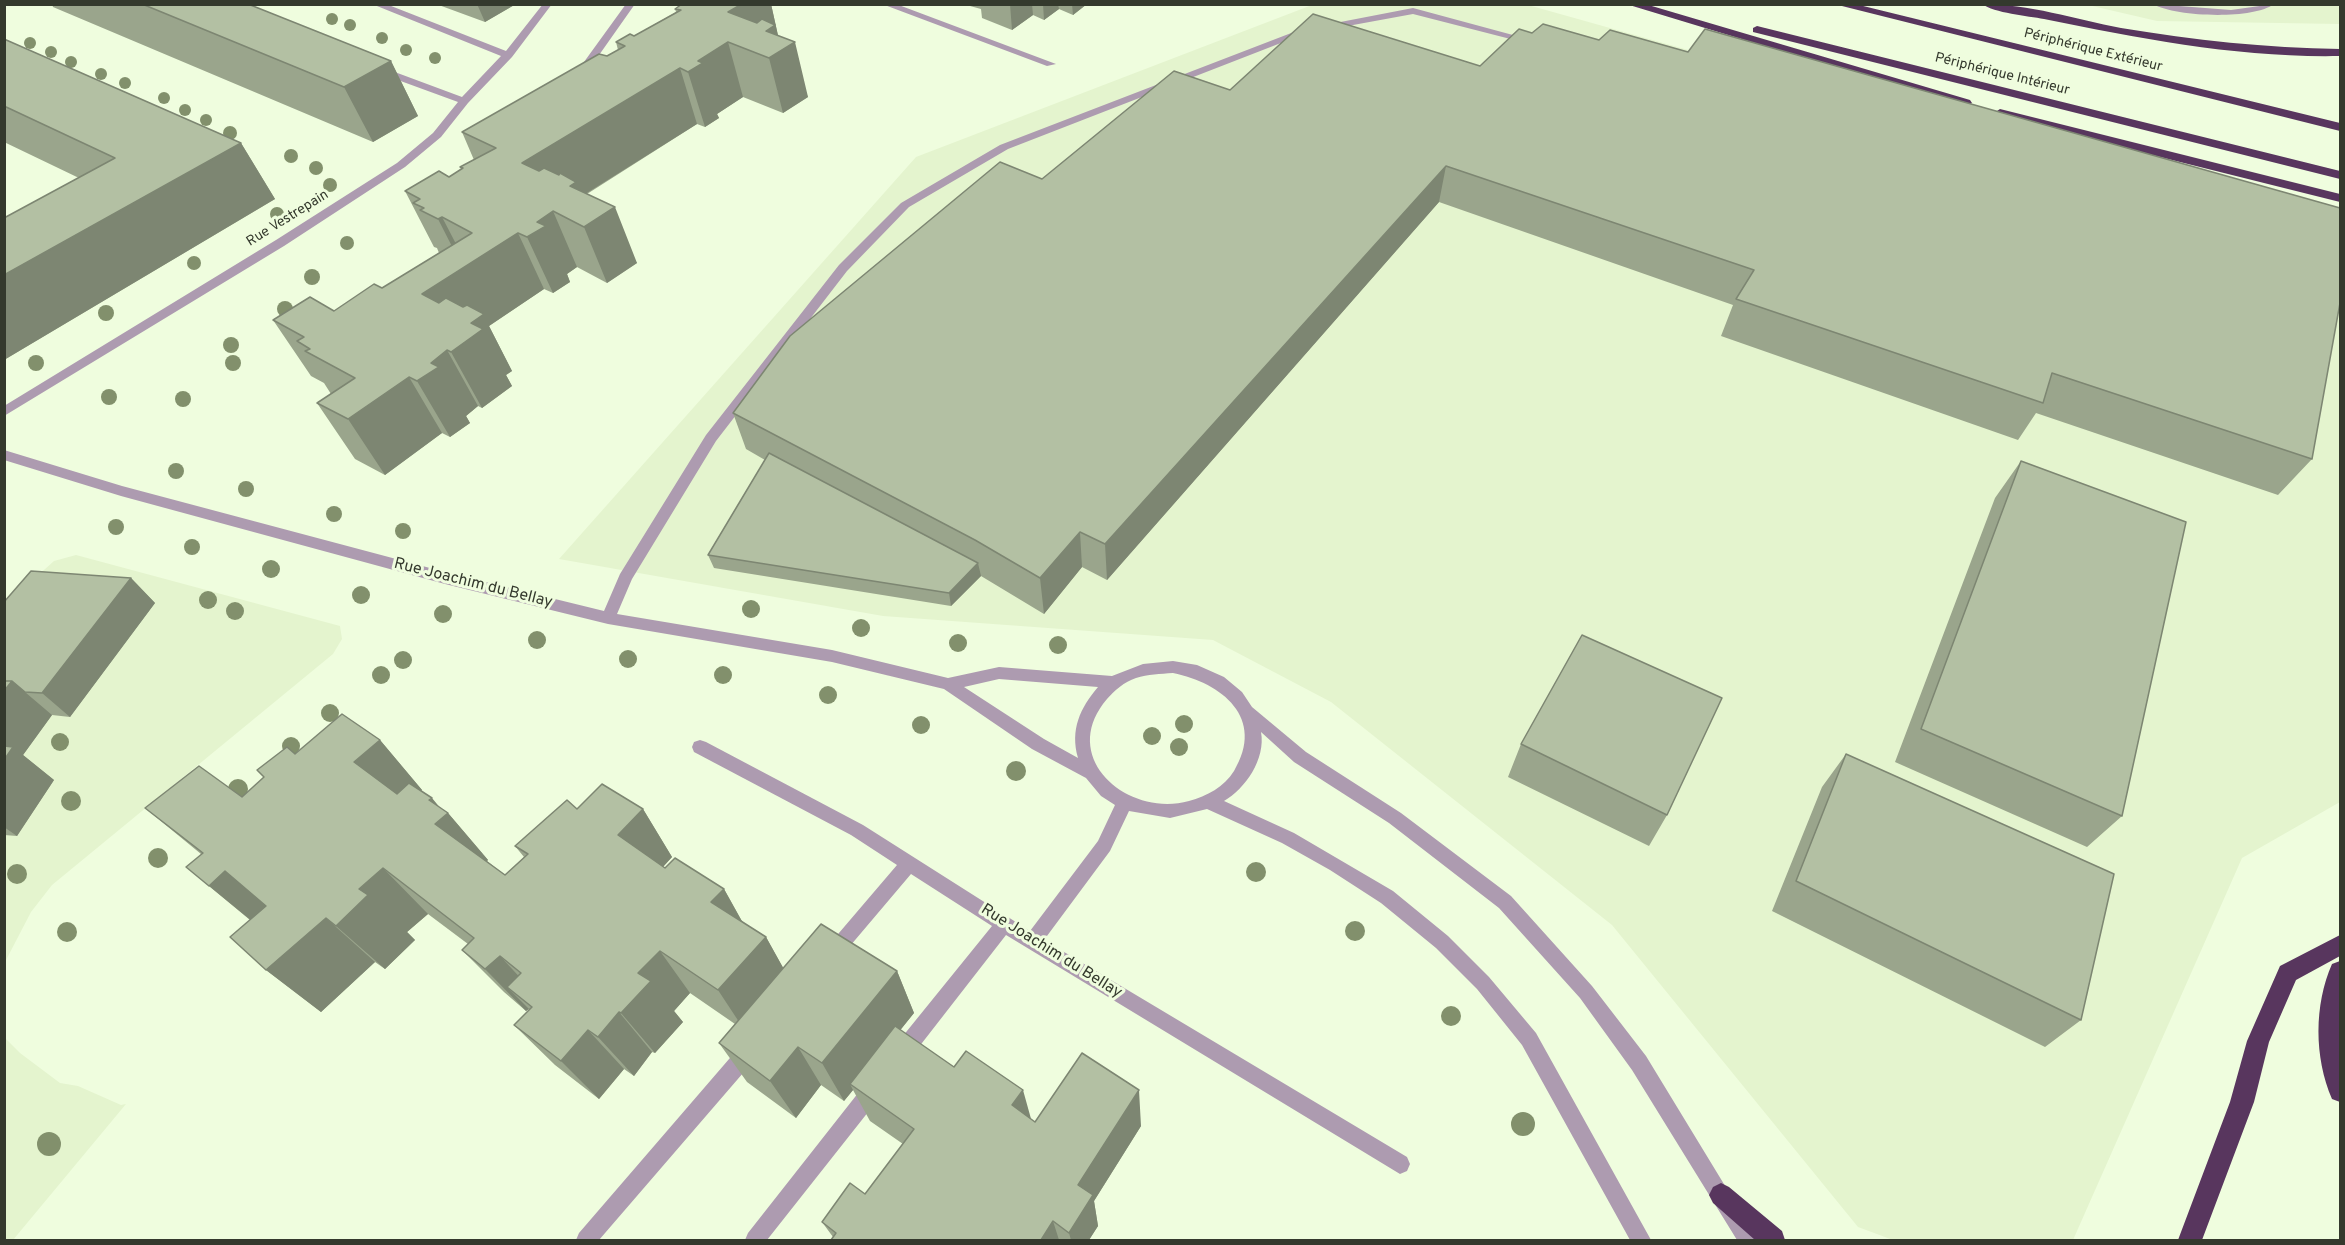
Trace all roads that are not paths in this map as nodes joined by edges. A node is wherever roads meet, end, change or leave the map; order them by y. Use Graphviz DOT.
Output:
graph roads {
  1 [pos="376,4"];
  2 [pos="548,4"];
  3 [pos="631,4"];
  4 [pos="886,4"];
  5 [pos="1631,4"];
  6 [pos="1656,4"];
  7 [pos="1839,4"];
  8 [pos="1987,4"];
  9 [pos="2157,4"];
  10 [pos="2270,4"];
  11 [pos="1539,44"];
  12 [pos="2340,53"];
  13 [pos="508,55"];
  14 [pos="1051,64"];
  15 [pos="373,68"];
  16 [pos="577,80"];
  17 [pos="464,101"];
  18 [pos="1989,110"];
  19 [pos="2340,127"];
  20 [pos="2340,175"];
  21 [pos="2238,187"];
  22 [pos="2340,198"];
  23 [pos="4,412"];
  24 [pos="4,455"];
  25 [pos="608,618"];
  26 [pos="1114,682"];
  27 [pos="948,684"];
  28 [pos="1248,712"];
  29 [pos="700,747"];
  30 [pos="1091,773"];
  31 [pos="1125,802"];
  32 [pos="1209,802"];
  33 [pos="909,864"];
  34 [pos="1004,924"];
  35 [pos="1032,942"];
  36 [pos="2340,945"];
  37 [pos="825,963"];
  38 [pos="2340,971"];
  39 [pos="763,1034"];
  40 [pos="2340,1091"];
  41 [pos="1400,1164"];
  42 [pos="1721,1195"];
  43 [pos="586,1240"];
  44 [pos="755,1240"];
  45 [pos="1641,1240"];
  46 [pos="1748,1240"];
  47 [pos="1773,1240"];
  48 [pos="2190,1240"];
  1 -- 13 [label="street"];
  2 -- 13 [label="street, Rue Vestrepain"];
  3 -- 16 [label="street"];
  4 -- 14 [label="street"];
  5 -- 18 [label="highway"];
  6 -- 20 [label="highway, Périphérique Intérieur"];
  7 -- 19 [label="highway, Périphérique Extérieur"];
  8 -- 12 [label="highway"];
  9 -- 10 [label="street"];
  11 -- 25 [label="street"];
  13 -- 17 [label="street, Rue Vestrepain"];
  15 -- 17 [label="street"];
  17 -- 23 [label="street, Rue Vestrepain"];
  18 -- 21 [label="highway"];
  18 -- 22 [label="highway"];
  24 -- 25 [label="street, Rue Joachim du Bellay"];
  25 -- 27 [label="street, Rue Joachim du Bellay"];
  26 -- 27 [label="street, Rue Joachim du Bellay"];
  26 -- 28 [label="street"];
  26 -- 30 [label="street"];
  27 -- 30 [label="street, Rue Joachim du Bellay"];
  28 -- 32 [label="street"];
  28 -- 42 [label="street"];
  29 -- 33 [label="street, Rue Joachim du Bellay"];
  30 -- 31 [label="street"];
  31 -- 32 [label="street"];
  31 -- 35 [label="street"];
  32 -- 45 [label="street"];
  33 -- 34 [label="street, Rue Joachim du Bellay"];
  33 -- 37 [label="street"];
  34 -- 35 [label="street, Rue Joachim du Bellay"];
  34 -- 44 [label="street"];
  35 -- 41 [label="street, Rue Joachim du Bellay"];
  36 -- 48 [label="highway"];
  38 -- 40 [label="highway"];
  39 -- 43 [label="street"];
  42 -- 46 [label="street"];
  42 -- 47 [label="highway"];
}
